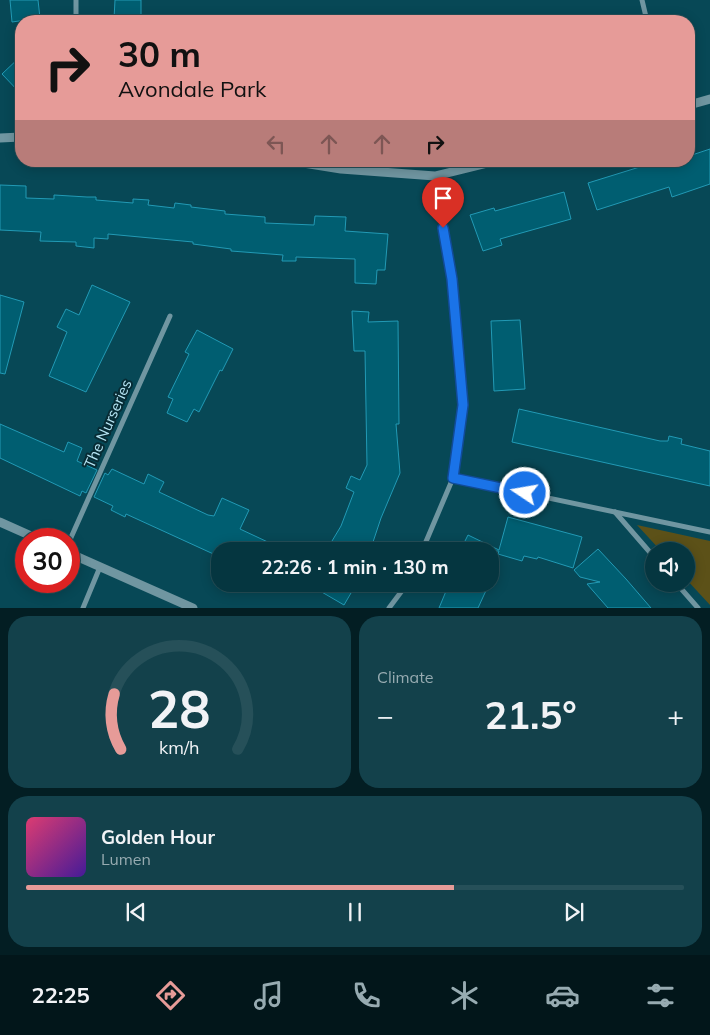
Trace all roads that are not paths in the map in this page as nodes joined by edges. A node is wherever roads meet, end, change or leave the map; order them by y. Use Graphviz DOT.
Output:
graph roads {
  1 [pos="76,0"];
  2 [pos="642,0"];
  3 [pos="76,15"];
  4 [pos="646,15"];
  5 [pos="710,99"];
  6 [pos="695,103"];
  7 [pos="0,138"];
  8 [pos="15,138"];
  9 [pos="334,167"];
  10 [pos="472,167"];
  11 [pos="435,176"];
  12 [pos="170,316"];
  13 [pos="453,478"];
  14 [pos="615,512"];
  15 [pos="0,522"];
  16 [pos="75,528"];
  17 [pos="15,529"];
  18 [pos="710,532"];
  19 [pos="426,542"];
  20 [pos="645,547"];
  21 [pos="80,558"];
  22 [pos="100,568"];
  23 [pos="400,592"];
  24 [pos="684,592"];
  25 [pos="83,608"];
  26 [pos="194,608"];
  27 [pos="389,608"];
  28 [pos="698,608"];
  1 -- 3 [label="street"];
  2 -- 4 [label="street"];
  5 -- 6 [label="street"];
  7 -- 8 [label="street"];
  9 -- 11 [label="street"];
  10 -- 11 [label="street"];
  11 -- 13 [label="street"];
  12 -- 16 [label="street, The Nurseries"];
  13 -- 14 [label="street"];
  13 -- 19 [label="street"];
  14 -- 18 [label="street"];
  14 -- 20 [label="street"];
  15 -- 17 [label="street"];
  21 -- 22 [label="street"];
  22 -- 25 [label="street"];
  22 -- 26 [label="street"];
  23 -- 27 [label="street"];
  24 -- 28 [label="street"];
}
